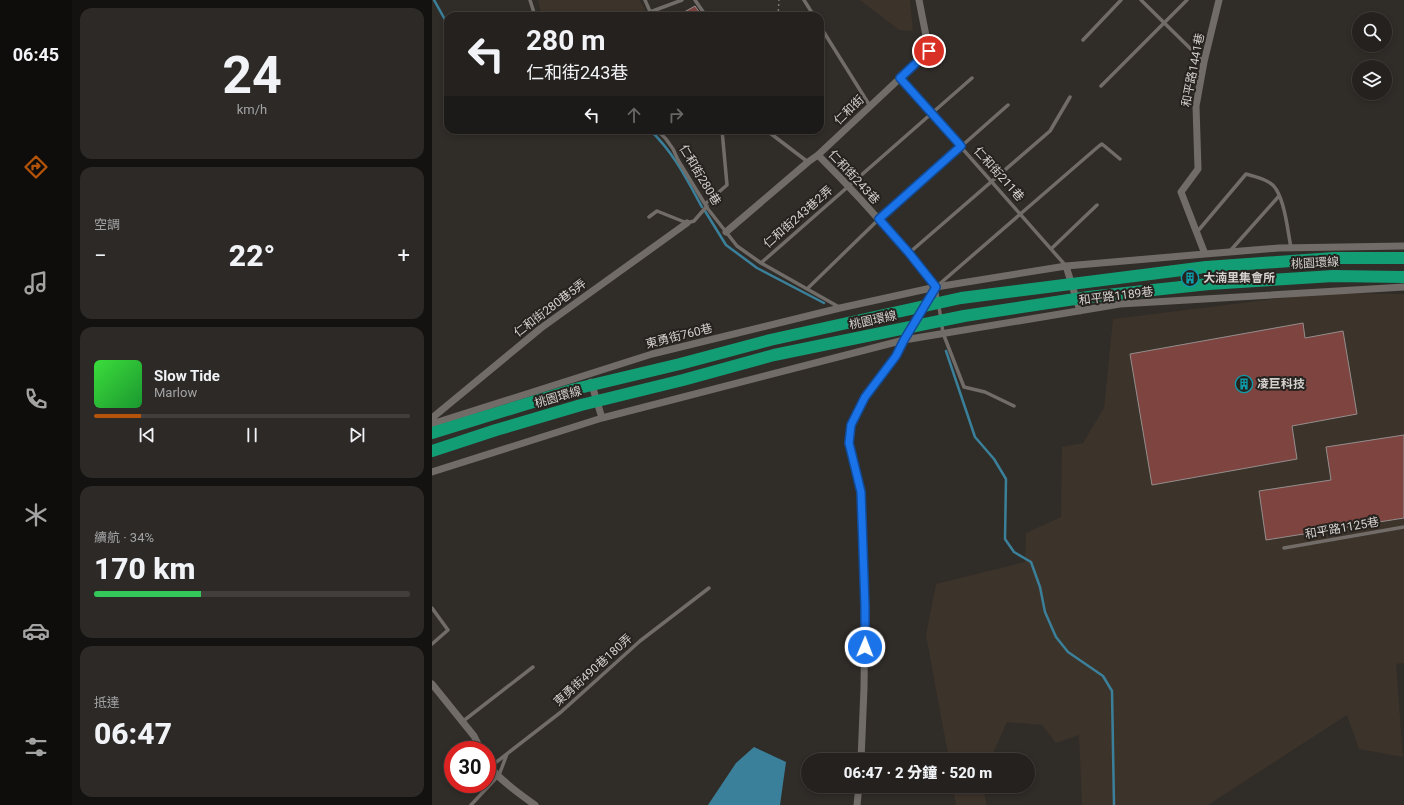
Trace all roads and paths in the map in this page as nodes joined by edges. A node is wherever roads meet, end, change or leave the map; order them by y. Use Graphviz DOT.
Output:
graph roads {
  1 [pos="530,0"];
  2 [pos="645,0"];
  3 [pos="682,0"];
  4 [pos="695,0"];
  5 [pos="779,0"];
  6 [pos="804,0"];
  7 [pos="919,0"];
  8 [pos="1121,0"];
  9 [pos="1141,0"];
  10 [pos="1187,0"];
  11 [pos="1219,0"];
  12 [pos="534,12"];
  13 [pos="650,12"];
  14 [pos="703,12"];
  15 [pos="778,12"];
  16 [pos="812,12"];
  17 [pos="1164,24"];
  18 [pos="824,32"];
  19 [pos="1083,40"];
  20 [pos="1204,62"];
  21 [pos="900,78"];
  22 [pos="972,78"];
  23 [pos="1101,86"];
  24 [pos="1070,97"];
  25 [pos="1008,105"];
  26 [pos="870,106"];
  27 [pos="932,114"];
  28 [pos="661,134"];
  29 [pos="722,134"];
  30 [pos="772,134"];
  31 [pos="961,146"];
  32 [pos="818,155"];
  33 [pos="1120,158"];
  34 [pos="808,162"];
  35 [pos="991,180"];
  36 [pos="849,186"];
  37 [pos="1278,196"];
  38 [pos="706,205"];
  39 [pos="1097,205"];
  40 [pos="1021,214"];
  41 [pos="649,217"];
  42 [pos="879,219"];
  43 [pos="687,223"];
  44 [pos="726,232"];
  45 [pos="1196,233"];
  46 [pos="1404,246"];
  47 [pos="1291,248"];
  48 [pos="1052,249"];
  49 [pos="1229,252"];
  50 [pos="909,253"];
  51 [pos="1205,254"];
  52 [pos="1404,258"];
  53 [pos="761,263"];
  54 [pos="1066,266"];
  55 [pos="1404,277"];
  56 [pos="936,287"];
  57 [pos="1404,287"];
  58 [pos="807,289"];
  59 [pos="840,308"];
  60 [pos="1080,311"];
  61 [pos="943,333"];
  62 [pos="904,340"];
  63 [pos="588,374"];
  64 [pos="1014,406"];
  65 [pos="432,418"];
  66 [pos="602,418"];
  67 [pos="432,424"];
  68 [pos="432,433"];
  69 [pos="432,451"];
  70 [pos="432,472"];
  71 [pos="1404,527"];
  72 [pos="1284,548"];
  73 [pos="709,588"];
  74 [pos="432,608"];
  75 [pos="432,644"];
  76 [pos="533,667"];
  77 [pos="432,684"];
  78 [pos="462,722"];
  79 [pos="476,741"];
  80 [pos="508,753"];
  81 [pos="860,753"];
  82 [pos="496,760"];
  83 [pos="496,772"];
  84 [pos="499,775"];
  85 [pos="858,793"];
  86 [pos="471,805"];
  87 [pos="535,805"];
  88 [pos="857,805"];
  1 -- 12 [label="lane"];
  2 -- 13 [label="lane"];
  3 -- 13 [label="lane"];
  4 -- 14 [label="lane"];
  5 -- 15 [label="path"];
  6 -- 16 [label="lane"];
  7 -- 21 [label="street, 仁和街"];
  8 -- 19 [label="lane"];
  9 -- 17 [label="lane"];
  10 -- 17 [label="lane"];
  11 -- 20 [label="street, 和平路1441巷"];
  17 -- 20 [label="lane"];
  17 -- 23 [label="lane"];
  18 -- 26 [label="lane"];
  20 -- 45 [label="street, 和平路1441巷"];
  21 -- 26 [label="street, 仁和街"];
  21 -- 27 [label="lane, 仁和街211巷"];
  22 -- 27 [label="lane, 仁和街243巷2弄"];
  24 -- 35 [label="lane"];
  25 -- 31 [label="lane"];
  26 -- 32 [label="street, 仁和街"];
  27 -- 31 [label="lane, 仁和街211巷"];
  27 -- 36 [label="lane, 仁和街243巷2弄"];
  28 -- 38 [label="lane, 仁和街280巷"];
  29 -- 38 [label="lane"];
  30 -- 34 [label="lane"];
  31 -- 35 [label="lane, 仁和街211巷"];
  31 -- 42 [label="lane"];
  32 -- 34 [label="street, 仁和街"];
  32 -- 36 [label="street, 仁和街243巷"];
  33 -- 40 [label="lane"];
  34 -- 44 [label="street, 仁和街"];
  35 -- 40 [label="lane, 仁和街211巷"];
  35 -- 50 [label="lane"];
  36 -- 42 [label="street, 仁和街243巷"];
  36 -- 53 [label="lane, 仁和街243巷2弄"];
  37 -- 45 [label="lane"];
  37 -- 47 [label="lane"];
  37 -- 49 [label="lane"];
  38 -- 43 [label="lane"];
  38 -- 44 [label="lane, 仁和街280巷"];
  39 -- 48 [label="lane"];
  40 -- 48 [label="lane, 仁和街211巷"];
  40 -- 56 [label="lane"];
  41 -- 43 [label="lane"];
  42 -- 50 [label="street, 仁和街243巷"];
  42 -- 58 [label="lane"];
  43 -- 65 [label="street, 仁和街280巷5弄"];
  44 -- 53 [label="lane, 仁和街280巷"];
  45 -- 51 [label="street, 和平路1441巷"];
  46 -- 47 [label="street"];
  47 -- 49 [label="street"];
  48 -- 54 [label="lane, 仁和街211巷"];
  49 -- 51 [label="street"];
  50 -- 56 [label="street, 仁和街243巷"];
  51 -- 54 [label="street"];
  52 -- 68 [label="highway, 桃園環線"];
  53 -- 58 [label="lane, 仁和街280巷"];
  54 -- 56 [label="street"];
  54 -- 60 [label="street"];
  55 -- 69 [label="highway, 桃園環線"];
  56 -- 59 [label="street, 東勇街760巷"];
  56 -- 61 [label="lane"];
  56 -- 62 [label="street"];
  57 -- 60 [label="street, 和平路1189巷"];
  58 -- 59 [label="lane, 仁和街280巷"];
  59 -- 63 [label="street, 東勇街760巷"];
  60 -- 61 [label="street, 和平路1189巷"];
  61 -- 62 [label="street, 和平路1189巷"];
  61 -- 64 [label="lane"];
  62 -- 66 [label="street, 和平路1189巷"];
  62 -- 81 [label="street"];
  63 -- 66 [label="street"];
  63 -- 67 [label="street, 東勇街760巷"];
  66 -- 70 [label="street, 和平路1189巷"];
  71 -- 72 [label="lane, 和平路1125巷"];
  73 -- 80 [label="lane, 東勇街490巷180弄"];
  74 -- 75 [label="lane"];
  76 -- 78 [label="lane"];
  77 -- 78 [label="street"];
  78 -- 79 [label="street"];
  80 -- 82 [label="lane, 東勇街490巷180弄"];
  80 -- 84 [label="lane"];
  83 -- 84 [label="street"];
  84 -- 86 [label="lane"];
  84 -- 87 [label="street"];
  85 -- 88 [label="street"];
}
